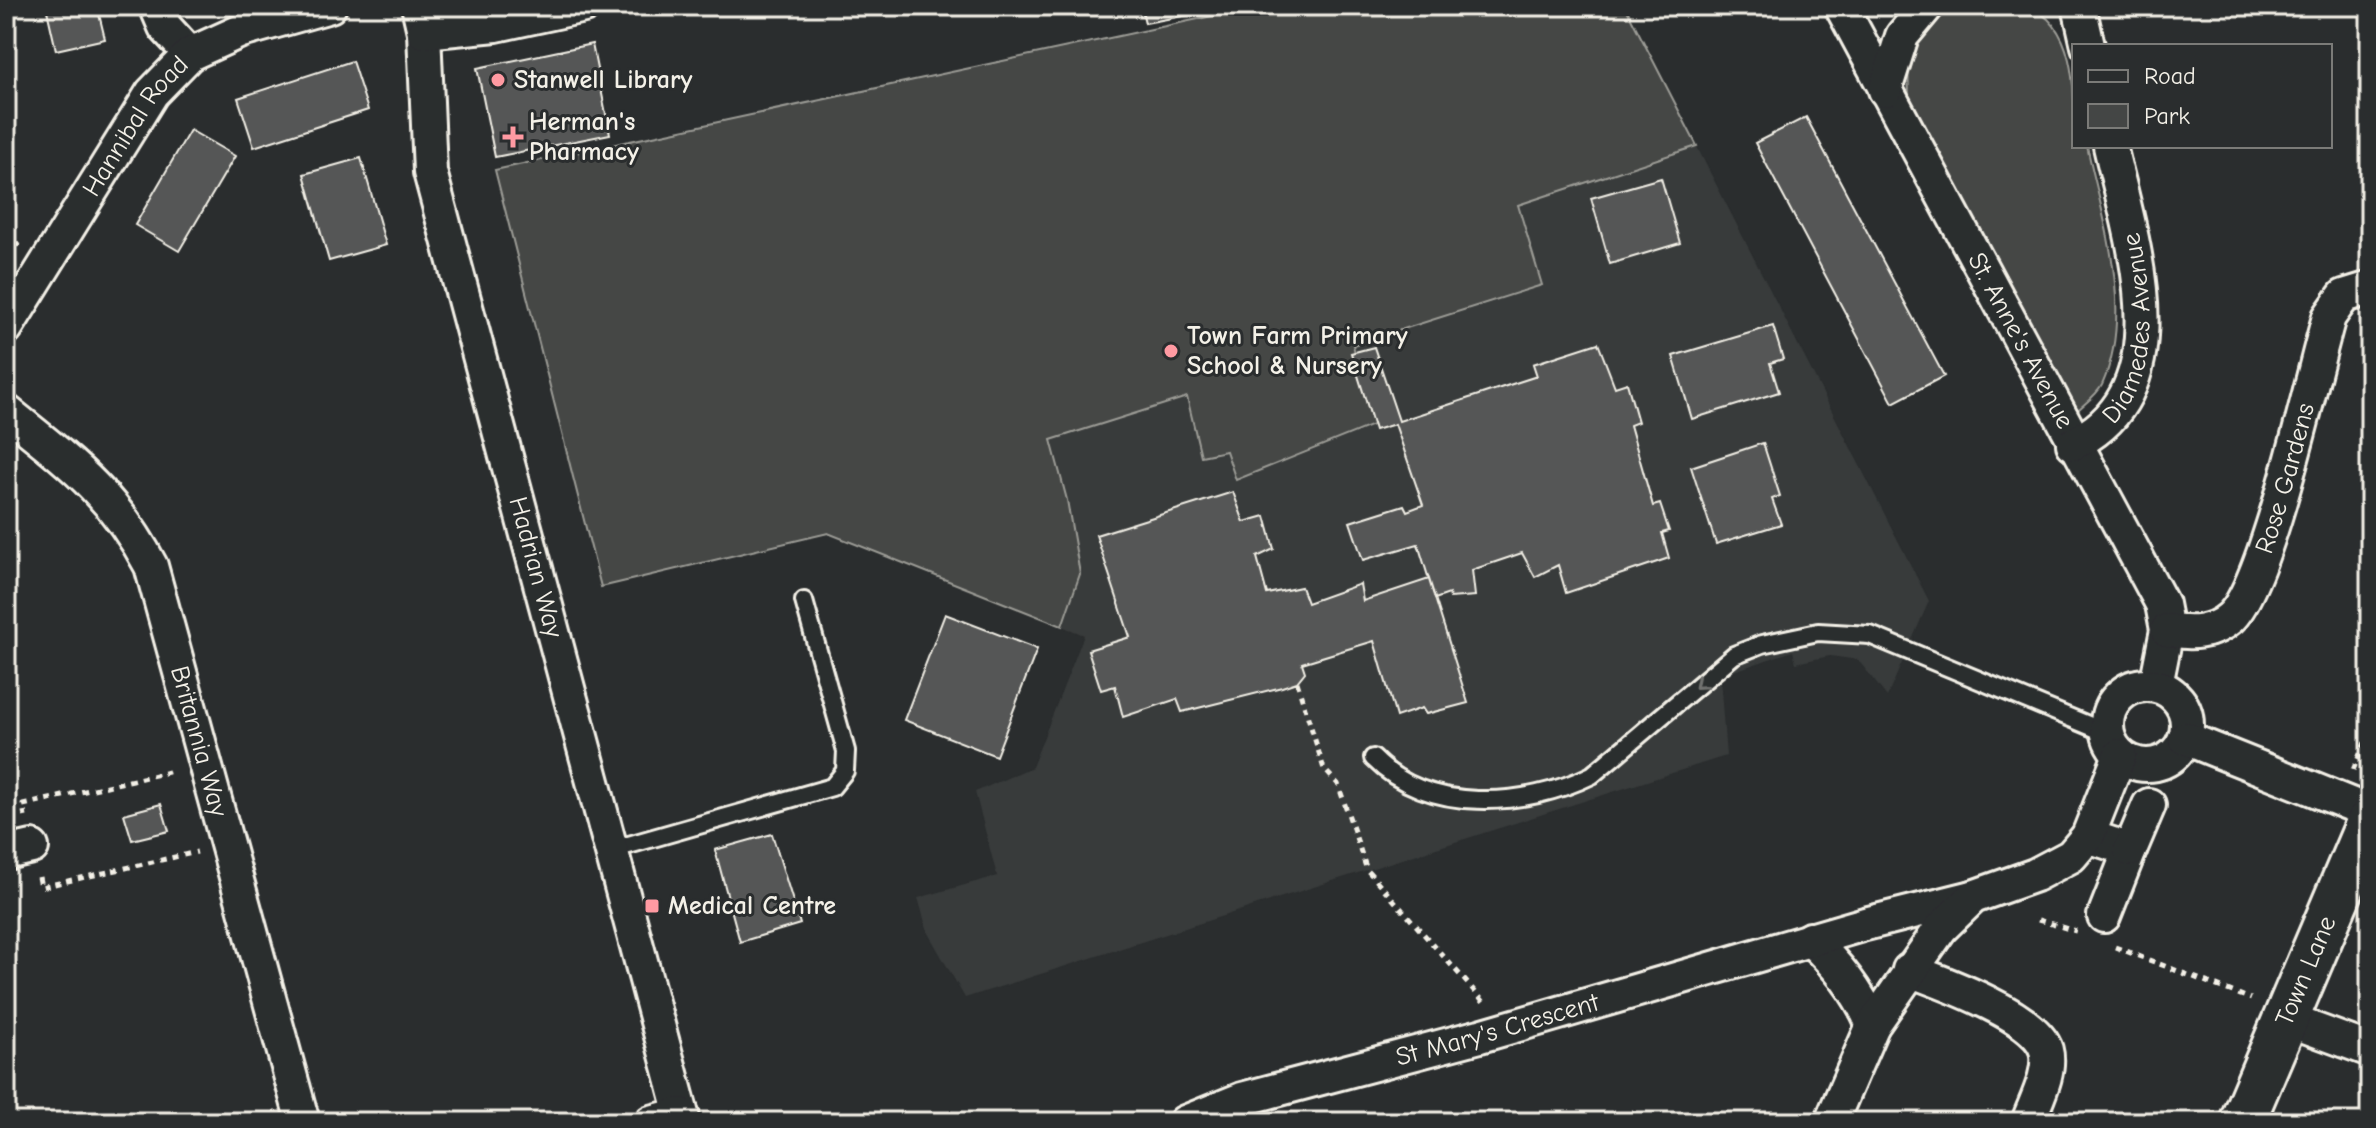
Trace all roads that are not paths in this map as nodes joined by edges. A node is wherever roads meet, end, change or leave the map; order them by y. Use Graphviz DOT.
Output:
graph roads {
  1 [pos="156,6"];
  2 [pos="330,6"];
  3 [pos="584,6"];
  4 [pos="1841,6"];
  5 [pos="1927,6"];
  6 [pos="421,19"];
  7 [pos="190,54"];
  8 [pos="1885,90"];
  9 [pos="2110,148"];
  10 [pos="2370,288"];
  11 [pos="6,328"];
  12 [pos="6,411"];
  13 [pos="2073,444"];
  14 [pos="804,601"];
  15 [pos="2167,630"];
  16 [pos="2156,685"];
  17 [pos="2185,738"];
  18 [pos="2113,744"];
  19 [pos="1373,758"];
  20 [pos="2358,802"];
  21 [pos="2149,805"];
  22 [pos="2370,812"];
  23 [pos="2088,836"];
  24 [pos="611,850"];
  25 [pos="2130,850"];
  26 [pos="1973,897"];
  27 [pos="2100,932"];
  28 [pos="1810,939"];
  29 [pos="1909,970"];
  30 [pos="2286,1012"];
  31 [pos="1873,1025"];
  32 [pos="2370,1050"];
  33 [pos="672,1119"];
  34 [pos="303,1122"];
  35 [pos="1185,1122"];
  36 [pos="1831,1122"];
  37 [pos="2028,1122"];
  38 [pos="2242,1122"];
  1 -- 7 [label="street"];
  2 -- 7 [label="street, Hannibal Road"];
  3 -- 6 [label="street"];
  4 -- 8 [label="street, St. Anne's Avenue"];
  5 -- 8 [label="street"];
  6 -- 24 [label="street, Hadrian Way"];
  7 -- 11 [label="street, Hannibal Road"];
  8 -- 13 [label="street, St. Anne's Avenue"];
  9 -- 13 [label="street, Diamedes Avenue"];
  10 -- 15 [label="street, Rose Gardens"];
  12 -- 34 [label="street, Britannia Way"];
  13 -- 15 [label="street, St. Anne's Avenue"];
  14 -- 24 [label="lane"];
  15 -- 16 [label="street, St. Anne's Avenue"];
  16 -- 17 [label="street"];
  16 -- 18 [label="street"];
  17 -- 18 [label="street"];
  17 -- 22 [label="street"];
  18 -- 19 [label="lane, one-way"];
  18 -- 23 [label="street"];
  20 -- 30 [label="main road, Town Lane"];
  21 -- 25 [label="street"];
  23 -- 25 [label="street"];
  23 -- 26 [label="street, St Mary's Crescent"];
  24 -- 33 [label="street, Hadrian Way"];
  25 -- 27 [label="street"];
  26 -- 28 [label="street, St Mary's Crescent"];
  26 -- 29 [label="street"];
  28 -- 31 [label="street"];
  28 -- 35 [label="street, St Mary's Crescent"];
  29 -- 31 [label="street"];
  29 -- 37 [label="street"];
  30 -- 32 [label="street"];
  30 -- 38 [label="main road, Town Lane"];
  31 -- 36 [label="street"];
}
